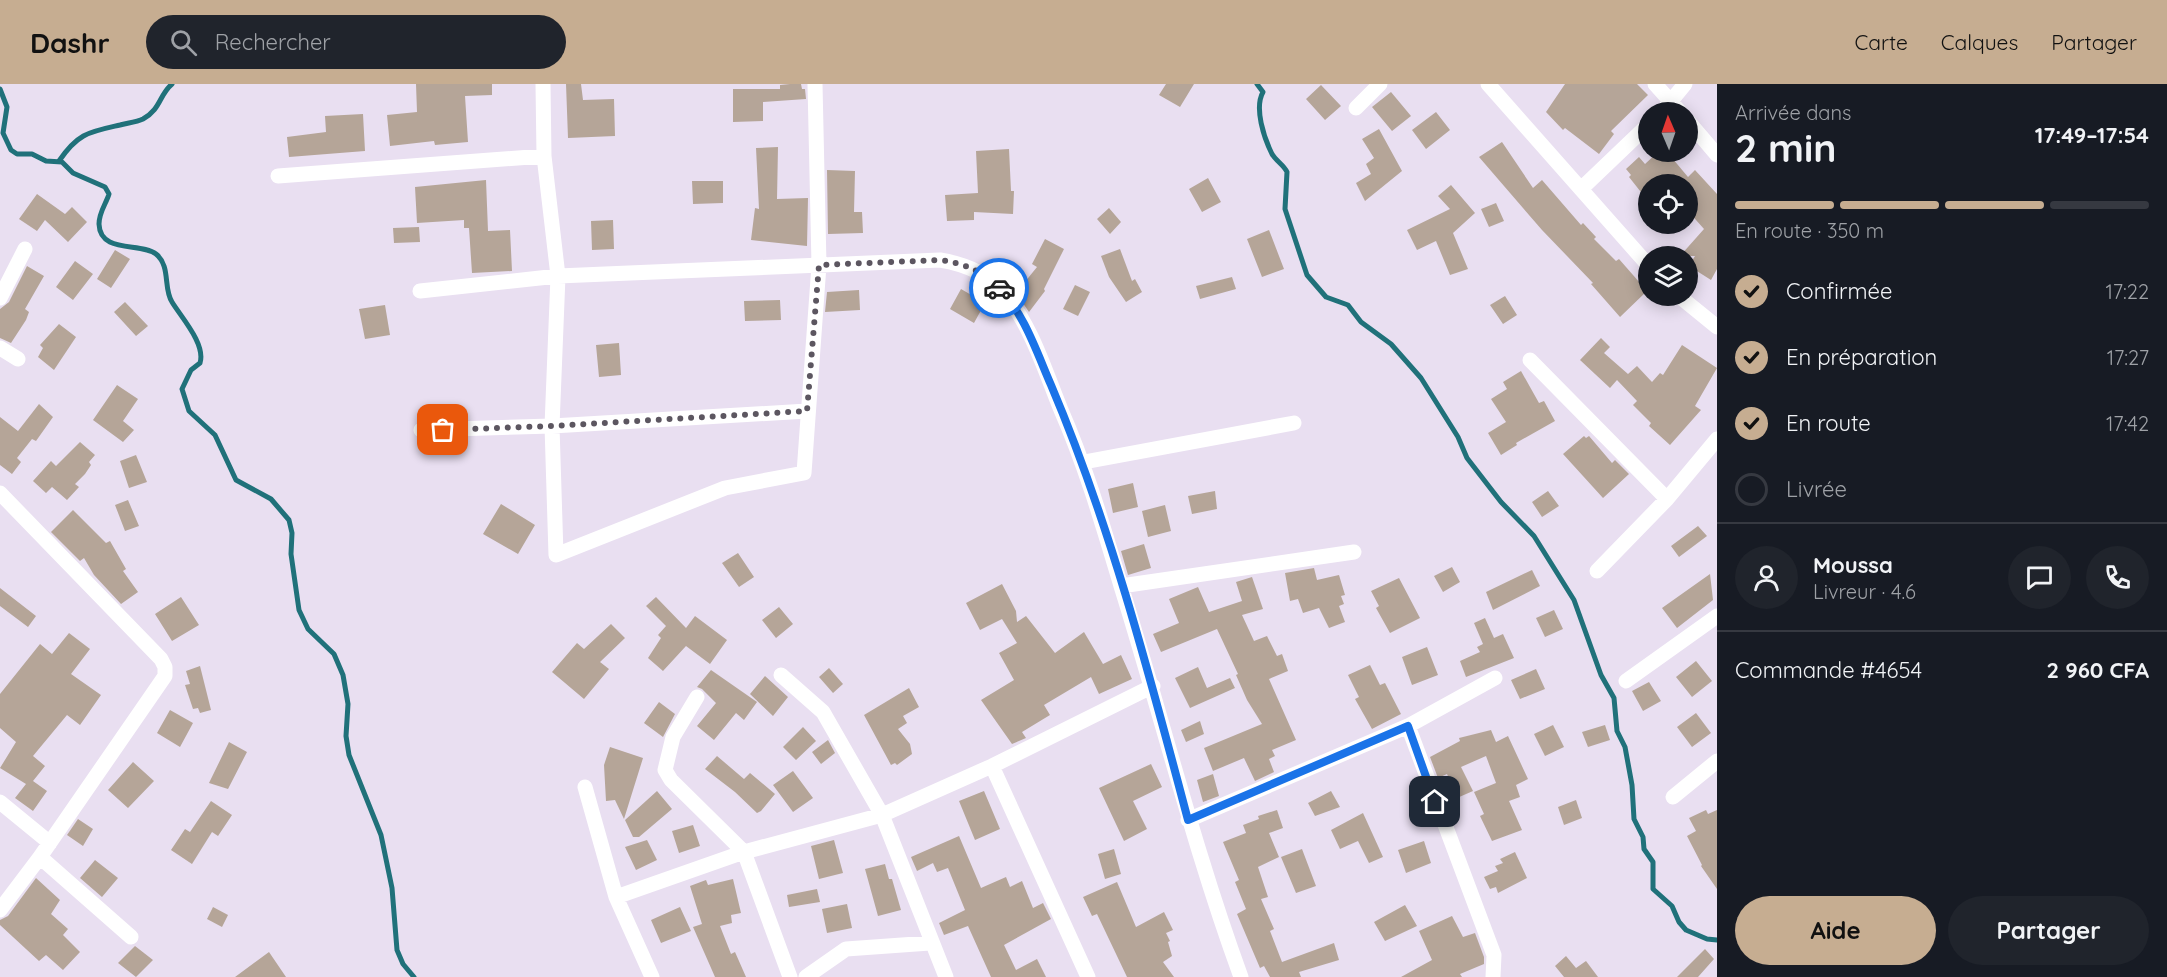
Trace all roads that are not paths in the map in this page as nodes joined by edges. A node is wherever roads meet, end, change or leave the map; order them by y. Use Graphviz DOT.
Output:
graph roads {
  1 [pos="543,84"];
  2 [pos="815,84"];
  3 [pos="1380,84"];
  4 [pos="1488,84"];
  5 [pos="1655,84"];
  6 [pos="1685,84"];
  7 [pos="1667,102"];
  8 [pos="1675,102"];
  9 [pos="1356,108"];
  10 [pos="1698,133"];
  11 [pos="1638,135"];
  12 [pos="1717,155"];
  13 [pos="544,156"];
  14 [pos="278,176"];
  15 [pos="1581,189"];
  16 [pos="25,249"];
  17 [pos="1638,254"];
  18 [pos="819,265"];
  19 [pos="558,276"];
  20 [pos="420,291"];
  21 [pos="0,298"];
  22 [pos="1691,306"];
  23 [pos="1717,327"];
  24 [pos="0,348"];
  25 [pos="18,359"];
  26 [pos="1530,360"];
  27 [pos="807,411"];
  28 [pos="1294,423"];
  29 [pos="552,426"];
  30 [pos="421,430"];
  31 [pos="1717,439"];
  32 [pos="1084,462"];
  33 [pos="0,493"];
  34 [pos="1667,499"];
  35 [pos="1354,552"];
  36 [pos="1597,572"];
  37 [pos="1121,586"];
  38 [pos="1717,616"];
  39 [pos="781,675"];
  40 [pos="1495,678"];
  41 [pos="1626,681"];
  42 [pos="1153,686"];
  43 [pos="697,697"];
  44 [pos="1408,726"];
  45 [pos="1717,761"];
  46 [pos="992,766"];
  47 [pos="585,787"];
  48 [pos="1673,797"];
  49 [pos="0,802"];
  50 [pos="882,815"];
  51 [pos="1188,820"];
  52 [pos="50,843"];
  53 [pos="744,852"];
  54 [pos="40,857"];
  55 [pos="616,897"];
  56 [pos="0,910"];
  57 [pos="131,937"];
  58 [pos="930,943"];
  59 [pos="652,977"];
  60 [pos="790,977"];
  61 [pos="806,977"];
  62 [pos="945,977"];
  63 [pos="1088,977"];
  64 [pos="1241,977"];
  65 [pos="1493,977"];
  1 -- 13 [label="street"];
  2 -- 18 [label="street"];
  3 -- 9 [label="street"];
  4 -- 15 [label="street"];
  5 -- 7 [label="street"];
  6 -- 8 [label="street"];
  10 -- 12 [label="street"];
  11 -- 15 [label="street"];
  13 -- 14 [label="street"];
  13 -- 19 [label="street"];
  15 -- 17 [label="street"];
  16 -- 21 [label="street"];
  18 -- 19 [label="street"];
  18 -- 27 [label="street"];
  18 -- 32 [label="street"];
  19 -- 20 [label="street"];
  19 -- 29 [label="street"];
  22 -- 23 [label="street"];
  24 -- 25 [label="street"];
  26 -- 34 [label="street"];
  27 -- 29 [label="street"];
  27 -- 29 [label="street"];
  28 -- 32 [label="street"];
  29 -- 30 [label="street"];
  31 -- 34 [label="street"];
  32 -- 37 [label="street"];
  33 -- 52 [label="street"];
  34 -- 36 [label="street"];
  35 -- 37 [label="street"];
  37 -- 42 [label="street"];
  38 -- 41 [label="street"];
  39 -- 50 [label="street"];
  40 -- 44 [label="street"];
  42 -- 46 [label="street"];
  42 -- 51 [label="street"];
  43 -- 53 [label="street"];
  44 -- 51 [label="street"];
  44 -- 65 [label="street"];
  45 -- 48 [label="street"];
  46 -- 50 [label="street"];
  46 -- 63 [label="street"];
  47 -- 55 [label="street"];
  49 -- 52 [label="street"];
  50 -- 53 [label="street"];
  50 -- 58 [label="street"];
  51 -- 64 [label="street"];
  52 -- 54 [label="street"];
  53 -- 55 [label="street"];
  53 -- 60 [label="street"];
  54 -- 56 [label="street"];
  54 -- 57 [label="street"];
  55 -- 59 [label="street"];
  58 -- 61 [label="street"];
  58 -- 62 [label="street"];
}
